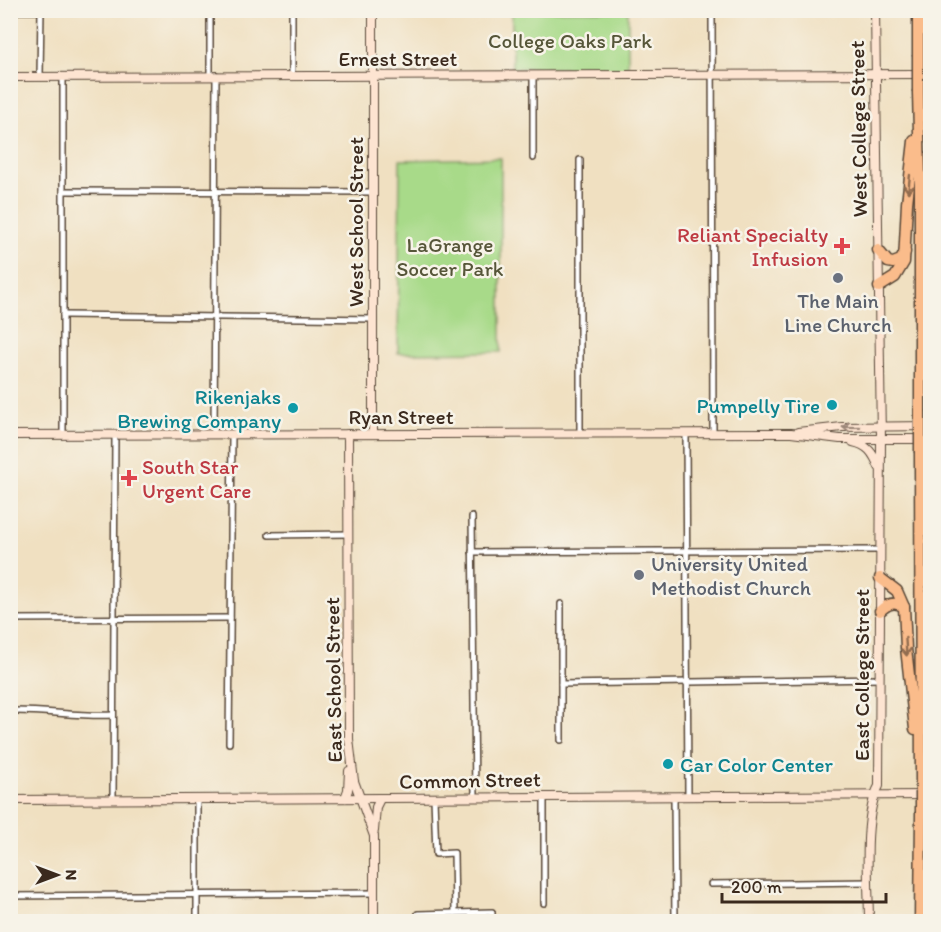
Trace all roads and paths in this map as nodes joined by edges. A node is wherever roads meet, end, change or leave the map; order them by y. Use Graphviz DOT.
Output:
graph roads {
  1 [pos="210,10"];
  2 [pos="292,10"];
  3 [pos="374,10"];
  4 [pos="712,10"];
  5 [pos="875,10"];
  6 [pos="918,10"];
  7 [pos="10,11"];
  8 [pos="40,11"];
  9 [pos="875,74"];
  10 [pos="930,74"];
  11 [pos="213,75"];
  12 [pos="533,75"];
  13 [pos="712,75"];
  14 [pos="10,76"];
  15 [pos="40,76"];
  16 [pos="292,76"];
  17 [pos="374,76"];
  18 [pos="63,77"];
  19 [pos="918,105"];
  20 [pos="533,158"];
  21 [pos="580,160"];
  22 [pos="63,191"];
  23 [pos="216,192"];
  24 [pos="373,192"];
  25 [pos="878,249"];
  26 [pos="905,252"];
  27 [pos="879,287"];
  28 [pos="63,315"];
  29 [pos="216,318"];
  30 [pos="373,319"];
  31 [pos="880,426"];
  32 [pos="930,426"];
  33 [pos="791,433"];
  34 [pos="348,434"];
  35 [pos="373,434"];
  36 [pos="580,434"];
  37 [pos="686,434"];
  38 [pos="713,434"];
  39 [pos="10,435"];
  40 [pos="63,435"];
  41 [pos="115,435"];
  42 [pos="214,435"];
  43 [pos="232,435"];
  44 [pos="930,438"];
  45 [pos="840,439"];
  46 [pos="881,439"];
  47 [pos="881,470"];
  48 [pos="472,517"];
  49 [pos="349,534"];
  50 [pos="268,535"];
  51 [pos="880,550"];
  52 [pos="686,551"];
  53 [pos="472,552"];
  54 [pos="880,578"];
  55 [pos="561,604"];
  56 [pos="904,607"];
  57 [pos="880,611"];
  58 [pos="230,618"];
  59 [pos="10,619"];
  60 [pos="114,619"];
  61 [pos="880,679"];
  62 [pos="687,681"];
  63 [pos="561,684"];
  64 [pos="10,711"];
  65 [pos="113,715"];
  66 [pos="349,740"];
  67 [pos="561,740"];
  68 [pos="229,743"];
  69 [pos="921,774"];
  70 [pos="930,795"];
  71 [pos="674,796"];
  72 [pos="688,796"];
  73 [pos="873,796"];
  74 [pos="475,797"];
  75 [pos="544,797"];
  76 [pos="345,798"];
  77 [pos="358,798"];
  78 [pos="434,798"];
  79 [pos="113,799"];
  80 [pos="197,799"];
  81 [pos="380,799"];
  82 [pos="10,800"];
  83 [pos="374,836"];
  84 [pos="868,882"];
  85 [pos="711,884"];
  86 [pos="374,893"];
  87 [pos="197,895"];
  88 [pos="10,896"];
  89 [pos="544,903"];
  90 [pos="455,913"];
  91 [pos="418,914"];
  92 [pos="198,921"];
  93 [pos="374,921"];
  94 [pos="492,921"];
  95 [pos="675,921"];
  96 [pos="869,921"];
  97 [pos="920,921"];
  1 -- 11 [label="street"];
  2 -- 16 [label="street"];
  3 -- 17 [label="street, West School Street"];
  4 -- 13 [label="street"];
  5 -- 9 [label="street, West College Street"];
  6 -- 19 [label="highway, bridge"];
  7 -- 8 [label="street"];
  8 -- 15 [label="street"];
  9 -- 10 [label="street, Ernest Street"];
  9 -- 13 [label="street, Ernest Street"];
  9 -- 25 [label="street, West College Street"];
  11 -- 16 [label="street, Ernest Street"];
  11 -- 18 [label="street, Ernest Street"];
  11 -- 23 [label="street"];
  12 -- 13 [label="street, Ernest Street"];
  12 -- 17 [label="street, Ernest Street"];
  12 -- 20 [label="street"];
  13 -- 38 [label="street"];
  14 -- 15 [label="street, Ernest Street"];
  15 -- 18 [label="street, Ernest Street"];
  16 -- 17 [label="street, Ernest Street"];
  17 -- 24 [label="street, West School Street"];
  18 -- 22 [label="street"];
  19 -- 26 [label="highway, one-way"];
  19 -- 69 [label="highway, bridge"];
  21 -- 36 [label="street"];
  22 -- 23 [label="street"];
  22 -- 28 [label="street"];
  23 -- 24 [label="street"];
  23 -- 29 [label="street"];
  24 -- 30 [label="street, West School Street"];
  25 -- 26 [label="highway"];
  25 -- 27 [label="street, West College Street"];
  26 -- 27 [label="highway"];
  27 -- 31 [label="street, West College Street"];
  28 -- 29 [label="street"];
  28 -- 40 [label="street"];
  29 -- 30 [label="street"];
  29 -- 42 [label="street"];
  30 -- 35 [label="street, West School Street"];
  31 -- 32 [label="street, Ryan Street"];
  31 -- 33 [label="street, Ryan Street, one-way"];
  31 -- 46 [label="street, East College Street"];
  33 -- 38 [label="street, Ryan Street"];
  33 -- 45 [label="street, Ryan Street"];
  34 -- 35 [label="street, Ryan Street"];
  34 -- 43 [label="street, Ryan Street"];
  34 -- 49 [label="street, East School Street"];
  35 -- 36 [label="street, Ryan Street"];
  36 -- 37 [label="street, Ryan Street"];
  37 -- 38 [label="street, Ryan Street"];
  37 -- 52 [label="street"];
  39 -- 40 [label="street, Ryan Street"];
  40 -- 41 [label="street, Ryan Street"];
  41 -- 42 [label="street, Ryan Street"];
  41 -- 60 [label="street"];
  42 -- 43 [label="street, Ryan Street"];
  43 -- 58 [label="street"];
  44 -- 46 [label="street, Ryan Street"];
  45 -- 46 [label="street, Ryan Street"];
  45 -- 47 [label="street"];
  46 -- 47 [label="street, East College Street"];
  47 -- 51 [label="street, East College Street"];
  48 -- 53 [label="street"];
  49 -- 50 [label="street"];
  49 -- 66 [label="street, East School Street"];
  51 -- 52 [label="street"];
  51 -- 54 [label="street, East College Street"];
  52 -- 53 [label="street"];
  52 -- 62 [label="street"];
  53 -- 74 [label="street"];
  54 -- 56 [label="highway"];
  54 -- 57 [label="street, East College Street"];
  55 -- 63 [label="street"];
  56 -- 57 [label="highway"];
  56 -- 69 [label="highway, one-way"];
  57 -- 61 [label="street, East College Street"];
  58 -- 60 [label="street"];
  58 -- 68 [label="street"];
  59 -- 60 [label="street"];
  60 -- 65 [label="street"];
  61 -- 62 [label="street"];
  61 -- 73 [label="street, East College Street"];
  62 -- 63 [label="street"];
  62 -- 72 [label="street"];
  63 -- 67 [label="street"];
  64 -- 65 [label="street"];
  65 -- 79 [label="street"];
  66 -- 76 [label="street"];
  66 -- 77 [label="street, East School Street"];
  69 -- 97 [label="highway, bridge"];
  70 -- 73 [label="street, Common Street"];
  71 -- 72 [label="street, Common Street"];
  71 -- 75 [label="street, Common Street"];
  71 -- 95 [label="street"];
  72 -- 73 [label="street, Common Street"];
  73 -- 84 [label="street, East College Street"];
  74 -- 75 [label="street, Common Street"];
  74 -- 78 [label="street, Common Street"];
  75 -- 89 [label="street"];
  76 -- 77 [label="street, Common Street"];
  76 -- 80 [label="street, Common Street"];
  77 -- 81 [label="street, Common Street"];
  77 -- 83 [label="street, East School Street"];
  78 -- 81 [label="street, Common Street"];
  78 -- 90 [label="street"];
  79 -- 80 [label="street, Common Street"];
  79 -- 82 [label="street, Common Street"];
  80 -- 87 [label="street"];
  81 -- 83 [label="street"];
  83 -- 86 [label="street, East School Street"];
  84 -- 85 [label="street"];
  84 -- 96 [label="street, East College Street"];
  86 -- 87 [label="street"];
  86 -- 93 [label="street, East School Street"];
  87 -- 88 [label="street"];
  87 -- 92 [label="street"];
  90 -- 91 [label="street"];
  90 -- 94 [label="street"];
}
